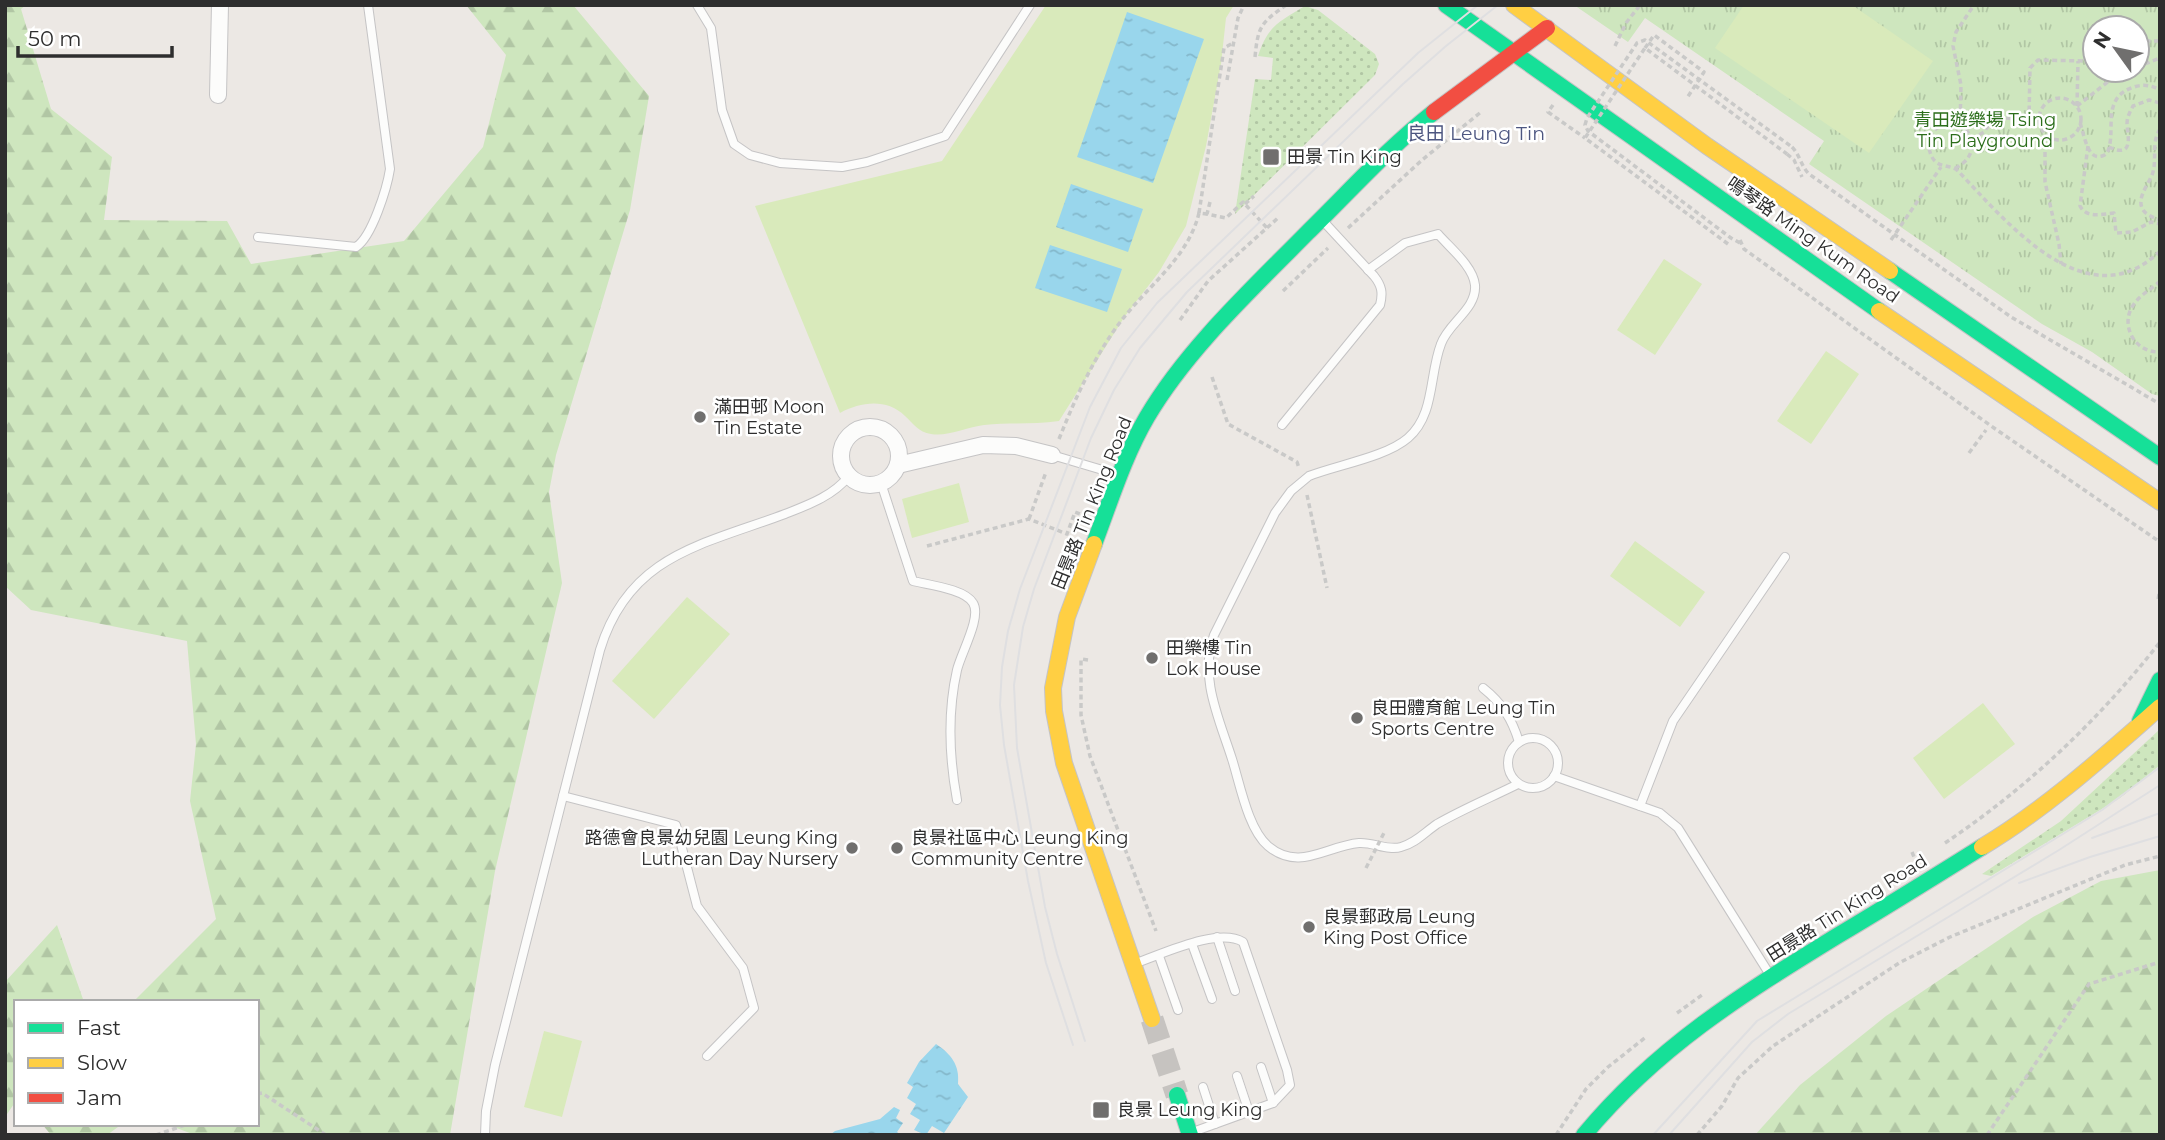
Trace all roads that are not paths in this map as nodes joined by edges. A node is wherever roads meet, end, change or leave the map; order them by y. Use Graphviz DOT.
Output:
graph roads {
  1 [pos="220,5"];
  2 [pos="368,5"];
  3 [pos="697,5"];
  4 [pos="1030,5"];
  5 [pos="1446,5"];
  6 [pos="1514,5"];
  7 [pos="1547,28"];
  8 [pos="1514,52"];
  9 [pos="218,94"];
  10 [pos="1321,218"];
  11 [pos="258,237"];
  12 [pos="1368,270"];
  13 [pos="1282,425"];
  14 [pos="1052,455"];
  15 [pos="2160,457"];
  16 [pos="898,465"];
  17 [pos="1120,475"];
  18 [pos="849,476"];
  19 [pos="881,482"];
  20 [pos="2160,502"];
  21 [pos="1785,557"];
  22 [pos="2160,680"];
  23 [pos="1483,688"];
  24 [pos="2160,707"];
  25 [pos="2139,724"];
  26 [pos="1518,742"];
  27 [pos="1554,776"];
  28 [pos="1518,784"];
  29 [pos="563,796"];
  30 [pos="957,800"];
  31 [pos="1640,806"];
  32 [pos="1217,937"];
  33 [pos="1192,944"];
  34 [pos="1159,956"];
  35 [pos="1133,964"];
  36 [pos="1771,977"];
  37 [pos="1235,991"];
  38 [pos="1212,999"];
  39 [pos="1178,1010"];
  40 [pos="1152,1019"];
  41 [pos="707,1056"];
  42 [pos="1261,1068"];
  43 [pos="1237,1076"];
  44 [pos="1203,1087"];
  45 [pos="1177,1096"];
  46 [pos="1273,1103"];
  47 [pos="1249,1112"];
  48 [pos="1215,1124"];
  49 [pos="1190,1134"];
  50 [pos="485,1135"];
  51 [pos="1584,1135"];
  1 -- 9 [label="street"];
  2 -- 11 [label="lane"];
  3 -- 4 [label="lane"];
  5 -- 8 [label="street, 鳴琴路 Ming Kum Road"];
  6 -- 7 [label="street, 鳴琴路 Ming Kum Road"];
  7 -- 8 [label="street, 田景路 Tin King Road"];
  7 -- 15 [label="street, 鳴琴路 Ming Kum Road"];
  8 -- 10 [label="street, 田景路 Tin King Road"];
  8 -- 20 [label="street, 鳴琴路 Ming Kum Road"];
  10 -- 12 [label="lane"];
  10 -- 17 [label="street, 田景路 Tin King Road"];
  12 -- 13 [label="lane"];
  12 -- 28 [label="lane"];
  14 -- 16 [label="street"];
  14 -- 17 [label="lane"];
  16 -- 18 [label="street"];
  16 -- 19 [label="street"];
  17 -- 35 [label="street, 田景路 Tin King Road"];
  18 -- 19 [label="street"];
  18 -- 29 [label="lane"];
  19 -- 30 [label="lane"];
  21 -- 31 [label="lane"];
  22 -- 25 [label="street, 田景路 Tin King Road"];
  23 -- 26 [label="lane"];
  24 -- 25 [label="street, 田景路 Tin King Road"];
  25 -- 36 [label="street, 田景路 Tin King Road"];
  26 -- 27 [label="lane"];
  26 -- 28 [label="lane"];
  27 -- 28 [label="lane"];
  27 -- 31 [label="lane"];
  29 -- 41 [label="lane"];
  29 -- 50 [label="lane"];
  31 -- 36 [label="lane"];
  32 -- 33 [label="lane"];
  32 -- 37 [label="lane"];
  32 -- 46 [label="lane"];
  33 -- 34 [label="lane"];
  33 -- 38 [label="lane"];
  34 -- 35 [label="lane"];
  34 -- 39 [label="lane"];
  35 -- 40 [label="street, 田景路 Tin King Road"];
  36 -- 51 [label="street, 田景路 Tin King Road"];
  42 -- 46 [label="lane"];
  43 -- 47 [label="lane"];
  44 -- 48 [label="lane"];
  45 -- 49 [label="street"];
  46 -- 47 [label="lane"];
  47 -- 48 [label="lane"];
  48 -- 49 [label="lane"];
}
